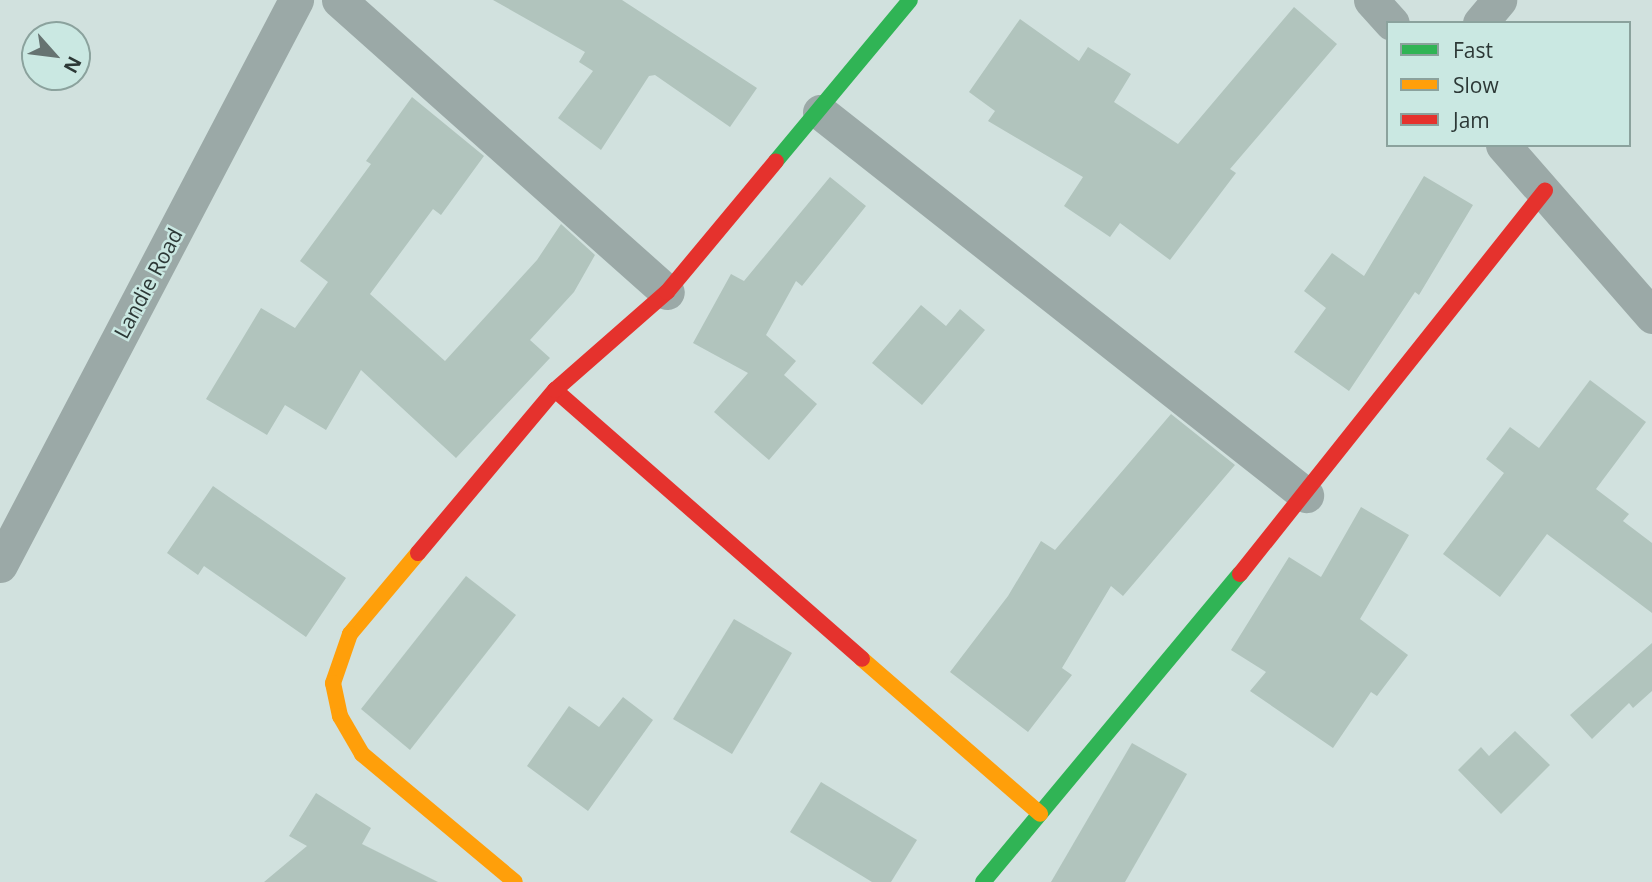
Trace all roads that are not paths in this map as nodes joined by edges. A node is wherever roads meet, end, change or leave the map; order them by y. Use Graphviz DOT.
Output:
graph roads {
  1 [pos="296,0"];
  2 [pos="339,0"];
  3 [pos="910,0"];
  4 [pos="1371,0"];
  5 [pos="1499,0"];
  6 [pos="1390,21"];
  7 [pos="1482,21"];
  8 [pos="820,112"];
  9 [pos="1505,147"];
  10 [pos="1545,191"];
  11 [pos="667,292"];
  12 [pos="1652,316"];
  13 [pos="555,390"];
  14 [pos="1306,495"];
  15 [pos="1,562"];
  16 [pos="1040,814"];
  17 [pos="515,882"];
  18 [pos="983,882"];
  1 -- 15 [label="street, Landie Road"];
  2 -- 11 [label="street"];
  3 -- 8 [label="street"];
  4 -- 6 [label="street"];
  5 -- 7 [label="street"];
  8 -- 11 [label="street"];
  8 -- 14 [label="street"];
  9 -- 10 [label="street"];
  10 -- 12 [label="street"];
  10 -- 14 [label="street"];
  11 -- 13 [label="street"];
  13 -- 16 [label="street"];
  13 -- 17 [label="street"];
  14 -- 16 [label="street"];
  16 -- 18 [label="street"];
}
